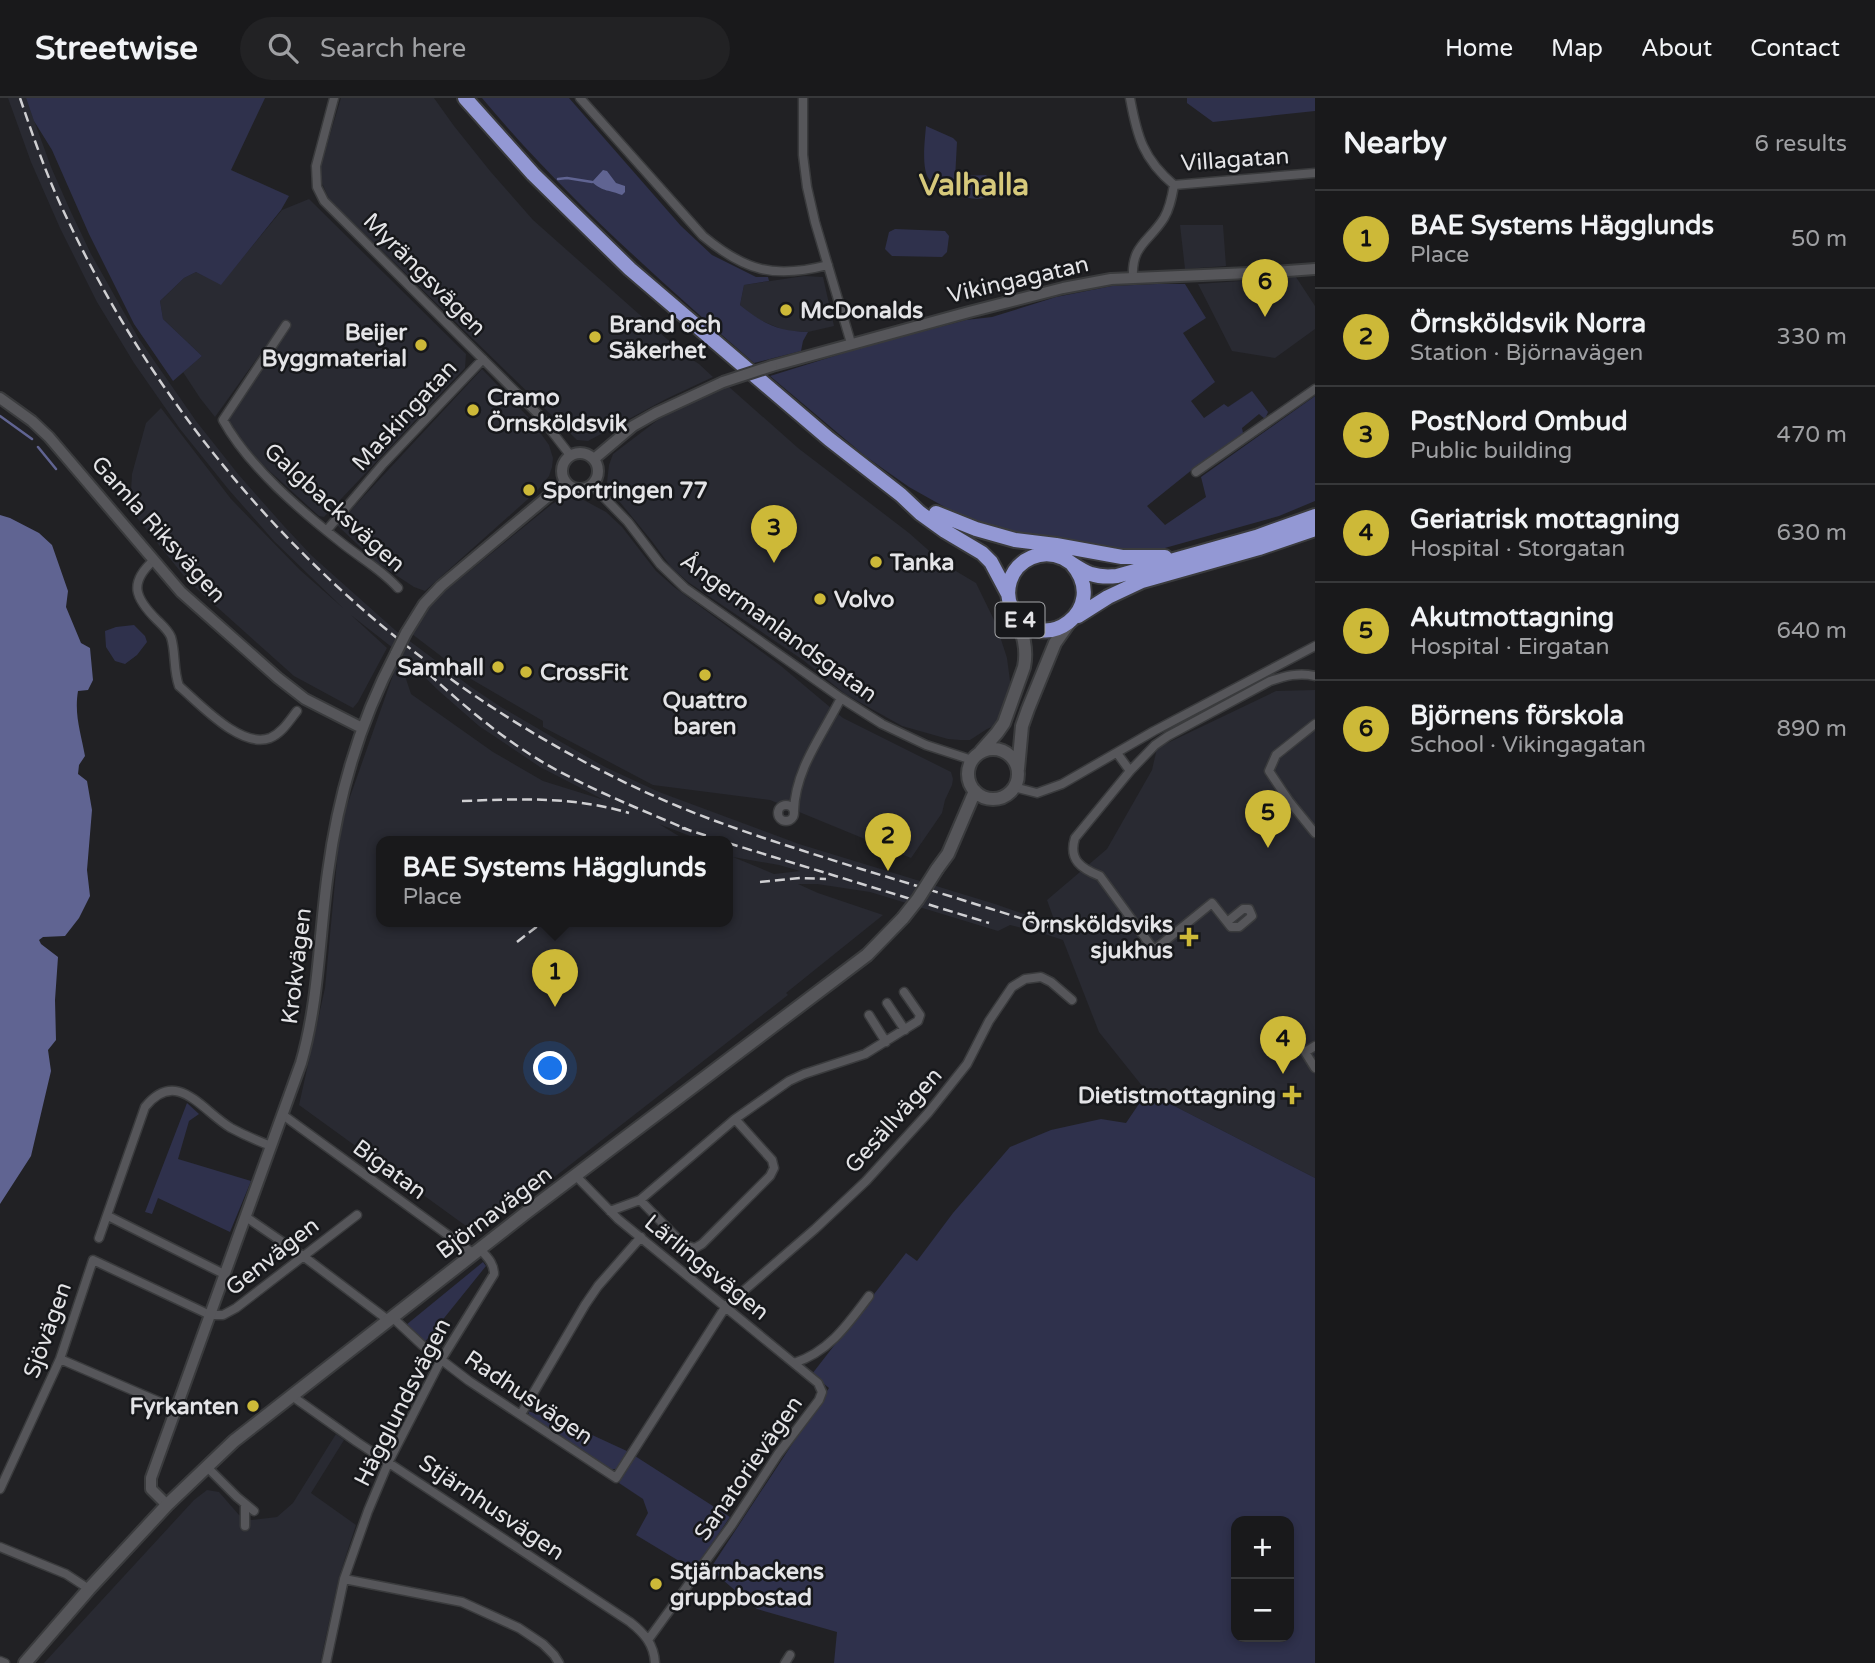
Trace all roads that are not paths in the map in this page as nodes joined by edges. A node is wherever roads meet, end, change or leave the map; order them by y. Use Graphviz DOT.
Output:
graph roads {
  1 [pos="334,98"];
  2 [pos="465,98"];
  3 [pos="580,98"];
  4 [pos="803,98"];
  5 [pos="1130,98"];
  6 [pos="1315,173"];
  7 [pos="1174,185"];
  8 [pos="828,265"];
  9 [pos="1315,269"];
  10 [pos="1133,278"];
  11 [pos="286,325"];
  12 [pos="851,343"];
  13 [pos="483,359"];
  14 [pos="1315,389"];
  15 [pos="0,398"];
  16 [pos="569,455"];
  17 [pos="594,459"];
  18 [pos="1196,472"];
  19 [pos="565,482"];
  20 [pos="592,485"];
  21 [pos="901,495"];
  22 [pos="936,513"];
  23 [pos="1315,516"];
  24 [pos="1315,529"];
  25 [pos="327,530"];
  26 [pos="1037,555"];
  27 [pos="1187,555"];
  28 [pos="154,560"];
  29 [pos="1072,564"];
  30 [pos="398,588"];
  31 [pos="1008,594"];
  32 [pos="1016,615"];
  33 [pos="1071,621"];
  34 [pos="1315,646"];
  35 [pos="1315,676"];
  36 [pos="841,698"];
  37 [pos="297,711"];
  38 [pos="1315,724"];
  39 [pos="362,728"];
  40 [pos="1117,753"];
  41 [pos="976,756"];
  42 [pos="1018,769"];
  43 [pos="1130,771"];
  44 [pos="1014,787"];
  45 [pos="975,792"];
  46 [pos="792,807"];
  47 [pos="1315,832"];
  48 [pos="1227,922"];
  49 [pos="904,992"];
  50 [pos="1072,1000"];
  51 [pos="887,1003"];
  52 [pos="869,1015"];
  53 [pos="905,1030"];
  54 [pos="886,1042"];
  55 [pos="1315,1046"];
  56 [pos="1315,1067"];
  57 [pos="283,1115"];
  58 [pos="735,1119"];
  59 [pos="271,1146"];
  60 [pos="576,1176"];
  61 [pos="640,1200"];
  62 [pos="610,1212"];
  63 [pos="357,1215"];
  64 [pos="108,1216"];
  65 [pos="246,1217"];
  66 [pos="641,1237"];
  67 [pos="99,1238"];
  68 [pos="477,1251"];
  69 [pos="303,1256"];
  70 [pos="93,1260"];
  71 [pos="224,1274"];
  72 [pos="869,1296"];
  73 [pos="726,1306"];
  74 [pos="210,1315"];
  75 [pos="390,1319"];
  76 [pos="60,1359"];
  77 [pos="441,1360"];
  78 [pos="794,1363"];
  79 [pos="818,1383"];
  80 [pos="292,1396"];
  81 [pos="176,1409"];
  82 [pos="521,1414"];
  83 [pos="388,1461"];
  84 [pos="207,1467"];
  85 [pos="0,1489"];
  86 [pos="245,1504"];
  87 [pos="167,1505"];
  88 [pos="254,1511"];
  89 [pos="245,1525"];
  90 [pos="0,1548"];
  91 [pos="344,1579"];
  92 [pos="89,1589"];
  93 [pos="648,1640"];
  94 [pos="0,1661"];
  95 [pos="5,1663"];
  96 [pos="25,1663"];
  97 [pos="326,1663"];
  98 [pos="559,1663"];
  99 [pos="654,1663"];
  1 -- 13 [label="street, Myrängsvägen"];
  2 -- 21 [label="highway, E 4"];
  3 -- 8 [label="street"];
  4 -- 8 [label="street"];
  5 -- 7 [label="street, Villagatan"];
  6 -- 7 [label="street, Villagatan"];
  7 -- 10 [label="street"];
  8 -- 12 [label="street"];
  9 -- 10 [label="street, Vikingagatan"];
  10 -- 12 [label="street, Vikingagatan"];
  11 -- 25 [label="street, Galgbacksvägen"];
  12 -- 17 [label="street, Vikingagatan, bridge"];
  13 -- 16 [label="street, Myrängsvägen"];
  13 -- 25 [label="street, Maskingatan"];
  14 -- 18 [label="street"];
  15 -- 28 [label="street, Gamla Riksvägen"];
  16 -- 17 [label="street"];
  16 -- 19 [label="street"];
  17 -- 20 [label="street"];
  19 -- 20 [label="street"];
  19 -- 39 [label="street, Krokvägen, bridge"];
  20 -- 36 [label="street, Ångermanlandsgatan"];
  21 -- 22 [label="highway, E 4"];
  21 -- 31 [label="highway, E 4"];
  22 -- 26 [label="highway, E 4"];
  22 -- 27 [label="highway"];
  23 -- 27 [label="highway, E 4"];
  24 -- 33 [label="highway, E 4"];
  25 -- 30 [label="street, Galgbacksvägen"];
  26 -- 29 [label="highway, E 4"];
  26 -- 31 [label="highway, E 4"];
  27 -- 29 [label="highway, E 4"];
  28 -- 37 [label="street"];
  28 -- 39 [label="street, Gamla Riksvägen"];
  29 -- 33 [label="highway, E 4"];
  31 -- 32 [label="highway, E 4"];
  32 -- 33 [label="highway, E 4"];
  32 -- 41 [label="main road"];
  33 -- 42 [label="main road"];
  34 -- 40 [label="street"];
  35 -- 43 [label="street"];
  36 -- 41 [label="street, Ångermanlandsgatan"];
  36 -- 46 [label="street"];
  38 -- 47 [label="street"];
  39 -- 57 [label="street, Krokvägen"];
  40 -- 43 [label="street"];
  40 -- 44 [label="street"];
  41 -- 42 [label="main road"];
  41 -- 45 [label="main road"];
  42 -- 44 [label="main road"];
  43 -- 48 [label="street"];
  44 -- 45 [label="main road"];
  45 -- 60 [label="main road, Björnavägen, bridge"];
  49 -- 53 [label="street"];
  50 -- 73 [label="street, Gesällvägen"];
  51 -- 53 [label="street"];
  52 -- 54 [label="street"];
  53 -- 54 [label="street"];
  54 -- 58 [label="street"];
  55 -- 56 [label="street"];
  57 -- 59 [label="street, Krokvägen"];
  57 -- 68 [label="street, Bigatan"];
  58 -- 61 [label="street"];
  58 -- 61 [label="street"];
  59 -- 64 [label="street"];
  59 -- 65 [label="street, Krokvägen"];
  60 -- 62 [label="street, Lärlingsvägen"];
  60 -- 68 [label="main road, Björnavägen"];
  61 -- 62 [label="street"];
  62 -- 66 [label="street, Lärlingsvägen"];
  63 -- 69 [label="street, Genvägen"];
  64 -- 67 [label="street"];
  64 -- 71 [label="street"];
  65 -- 69 [label="street, Radhusvägen"];
  65 -- 71 [label="street, Krokvägen"];
  66 -- 73 [label="street, Lärlingsvägen"];
  66 -- 82 [label="street"];
  68 -- 75 [label="main road, Björnavägen"];
  68 -- 77 [label="street, Hägglundsvägen"];
  69 -- 74 [label="street, Genvägen"];
  69 -- 75 [label="street, Radhusvägen"];
  70 -- 74 [label="street, Genvägen"];
  70 -- 76 [label="street, Sjövägen"];
  71 -- 74 [label="street, Krokvägen"];
  72 -- 78 [label="street"];
  73 -- 78 [label="street, Lärlingsvägen"];
  73 -- 82 [label="street, Radhusvägen"];
  74 -- 81 [label="street, Krokvägen"];
  75 -- 77 [label="street, Radhusvägen"];
  75 -- 80 [label="main road, Björnavägen"];
  76 -- 81 [label="street"];
  76 -- 85 [label="street, Sjövägen"];
  77 -- 82 [label="street, Radhusvägen"];
  77 -- 83 [label="street, Hägglundsvägen"];
  78 -- 79 [label="street, Lärlingsvägen"];
  79 -- 93 [label="street, Sanatorievägen"];
  80 -- 83 [label="street, Stjärnhusvägen"];
  80 -- 84 [label="main road, Björnavägen"];
  81 -- 87 [label="street, Krokvägen"];
  83 -- 91 [label="street, Hägglundsvägen"];
  83 -- 93 [label="street, Stjärnhusvägen"];
  84 -- 86 [label="street"];
  84 -- 87 [label="main road, Björnavägen"];
  86 -- 88 [label="street"];
  86 -- 89 [label="street"];
  87 -- 92 [label="main road, Björnavägen"];
  90 -- 92 [label="street"];
  91 -- 97 [label="street, Hägglundsvägen"];
  91 -- 98 [label="street"];
  92 -- 96 [label="main road, Björnavägen"];
  93 -- 99 [label="street"];
  94 -- 95 [label="street"];
}
